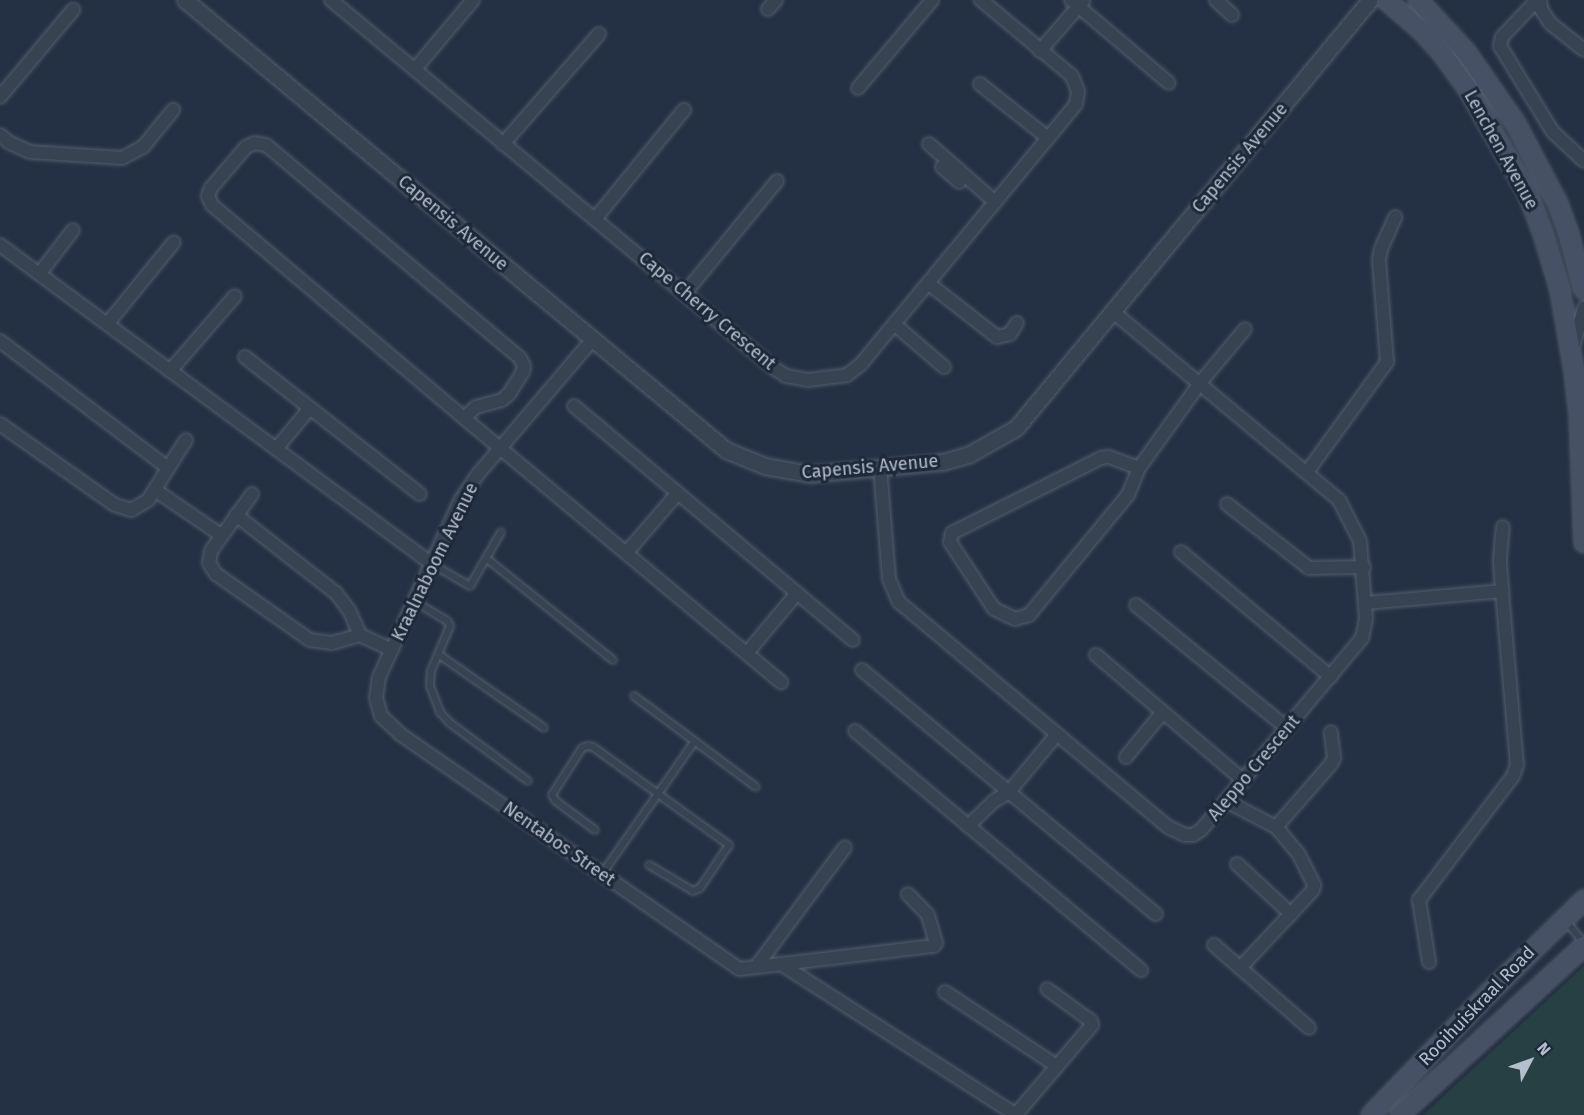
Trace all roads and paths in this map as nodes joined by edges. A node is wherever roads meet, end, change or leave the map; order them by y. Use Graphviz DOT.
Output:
graph roads {
  1 [pos="184,0"];
  2 [pos="331,0"];
  3 [pos="473,0"];
  4 [pos="932,0"];
  5 [pos="981,0"];
  6 [pos="1216,0"];
  7 [pos="1370,0"];
  8 [pos="1386,0"];
  9 [pos="1418,0"];
  10 [pos="1538,0"];
  11 [pos="1077,2"];
  12 [pos="73,10"];
  13 [pos="1232,15"];
  14 [pos="599,34"];
  15 [pos="1584,50"];
  16 [pos="1040,51"];
  17 [pos="415,69"];
  18 [pos="1168,83"];
  19 [pos="980,84"];
  20 [pos="858,88"];
  21 [pos="0,97"];
  22 [pos="173,110"];
  23 [pos="684,110"];
  24 [pos="0,135"];
  25 [pos="1048,138"];
  26 [pos="502,144"];
  27 [pos="929,144"];
  28 [pos="1584,161"];
  29 [pos="942,167"];
  30 [pos="777,182"];
  31 [pos="993,205"];
  32 [pos="1395,217"];
  33 [pos="595,219"];
  34 [pos="73,230"];
  35 [pos="174,242"];
  36 [pos="0,245"];
  37 [pos="40,273"];
  38 [pos="928,283"];
  39 [pos="1560,290"];
  40 [pos="1584,290"];
  41 [pos="685,293"];
  42 [pos="235,296"];
  43 [pos="1113,312"];
  44 [pos="1583,314"];
  45 [pos="108,323"];
  46 [pos="1017,323"];
  47 [pos="894,324"];
  48 [pos="1245,329"];
  49 [pos="593,339"];
  50 [pos="0,341"];
  51 [pos="1571,354"];
  52 [pos="245,357"];
  53 [pos="944,367"];
  54 [pos="170,371"];
  55 [pos="1200,383"];
  56 [pos="574,406"];
  57 [pos="310,408"];
  58 [pos="464,418"];
  59 [pos="0,424"];
  60 [pos="186,440"];
  61 [pos="501,447"];
  62 [pos="276,449"];
  63 [pos="880,467"];
  64 [pos="168,468"];
  65 [pos="1139,468"];
  66 [pos="1307,472"];
  67 [pos="155,490"];
  68 [pos="678,493"];
  69 [pos="252,494"];
  70 [pos="420,494"];
  71 [pos="1227,504"];
  72 [pos="236,515"];
  73 [pos="1503,527"];
  74 [pos="501,532"];
  75 [pos="221,536"];
  76 [pos="1584,543"];
  77 [pos="627,552"];
  78 [pos="1181,552"];
  79 [pos="486,558"];
  80 [pos="432,564"];
  81 [pos="1364,567"];
  82 [pos="1502,591"];
  83 [pos="797,593"];
  84 [pos="414,602"];
  85 [pos="1366,603"];
  86 [pos="1136,605"];
  87 [pos="360,635"];
  88 [pos="853,640"];
  89 [pos="392,650"];
  90 [pos="747,653"];
  91 [pos="438,654"];
  92 [pos="1096,655"];
  93 [pos="613,660"];
  94 [pos="862,670"];
  95 [pos="1331,677"];
  96 [pos="781,682"];
  97 [pos="634,696"];
  98 [pos="1163,712"];
  99 [pos="381,716"];
  100 [pos="544,728"];
  101 [pos="1287,728"];
  102 [pos="855,731"];
  103 [pos="1331,732"];
  104 [pos="1057,734"];
  105 [pos="694,741"];
  106 [pos="1126,757"];
  107 [pos="528,781"];
  108 [pos="1244,781"];
  109 [pos="756,787"];
  110 [pos="1009,792"];
  111 [pos="658,793"];
  112 [pos="1226,801"];
  113 [pos="968,826"];
  114 [pos="1276,827"];
  115 [pos="595,830"];
  116 [pos="845,848"];
  117 [pos="1237,864"];
  118 [pos="649,865"];
  119 [pos="602,874"];
  120 [pos="908,894"];
  121 [pos="1584,900"];
  122 [pos="1156,914"];
  123 [pos="1291,914"];
  124 [pos="1563,918"];
  125 [pos="1214,945"];
  126 [pos="1584,945"];
  127 [pos="1428,962"];
  128 [pos="781,964"];
  129 [pos="756,967"];
  130 [pos="1240,968"];
  131 [pos="1141,970"];
  132 [pos="1047,989"];
  133 [pos="945,992"];
  134 [pos="1309,1028"];
  135 [pos="1057,1066"];
  136 [pos="1371,1115"];
  137 [pos="1400,1115"];
  1 -- 49 [label="street, Capensis Avenue"];
  2 -- 17 [label="street, Cape Cherry Crescent"];
  3 -- 17 [label="street"];
  4 -- 20 [label="street"];
  5 -- 16 [label="street, Cape Cherry Crescent"];
  6 -- 13 [label="street"];
  7 -- 43 [label="street, Capensis Avenue"];
  8 -- 39 [label="main road, Lenchen Avenue"];
  9 -- 40 [label="main road, Lenchen Avenue"];
  10 -- 15 [label="street"];
  10 -- 28 [label="street"];
  11 -- 16 [label="street"];
  11 -- 18 [label="street"];
  12 -- 21 [label="street"];
  14 -- 26 [label="street"];
  16 -- 25 [label="street, Cape Cherry Crescent"];
  17 -- 26 [label="street, Cape Cherry Crescent"];
  19 -- 25 [label="street"];
  22 -- 24 [label="street"];
  23 -- 33 [label="street"];
  25 -- 31 [label="street, Cape Cherry Crescent"];
  26 -- 33 [label="street, Cape Cherry Crescent"];
  27 -- 31 [label="street"];
  29 -- 31 [label="street"];
  30 -- 41 [label="street"];
  31 -- 38 [label="street, Cape Cherry Crescent"];
  32 -- 66 [label="street"];
  33 -- 41 [label="street, Cape Cherry Crescent"];
  34 -- 37 [label="street"];
  35 -- 45 [label="street"];
  36 -- 37 [label="street"];
  37 -- 45 [label="street"];
  38 -- 46 [label="street"];
  38 -- 47 [label="street, Cape Cherry Crescent"];
  39 -- 44 [label="street"];
  39 -- 51 [label="main road, Lenchen Avenue"];
  41 -- 47 [label="street, Cape Cherry Crescent"];
  42 -- 54 [label="street"];
  43 -- 55 [label="street, Aleppo Crescent"];
  43 -- 63 [label="street, Capensis Avenue"];
  44 -- 51 [label="street"];
  45 -- 54 [label="street"];
  47 -- 53 [label="street"];
  48 -- 55 [label="street"];
  49 -- 61 [label="street, Kraalnaboom Avenue"];
  49 -- 63 [label="street, Capensis Avenue"];
  50 -- 64 [label="street"];
  51 -- 76 [label="main road, Lenchen Avenue"];
  52 -- 57 [label="street"];
  54 -- 62 [label="street"];
  55 -- 65 [label="street"];
  55 -- 66 [label="street, Aleppo Crescent"];
  56 -- 68 [label="street"];
  57 -- 62 [label="street"];
  57 -- 70 [label="street"];
  58 -- 58 [label="street"];
  58 -- 61 [label="street"];
  59 -- 67 [label="street"];
  60 -- 64 [label="street"];
  61 -- 77 [label="street"];
  61 -- 80 [label="street, Kraalnaboom Avenue"];
  62 -- 80 [label="street"];
  63 -- 104 [label="street, Aleppo Crescent"];
  64 -- 67 [label="street"];
  65 -- 65 [label="street"];
  66 -- 81 [label="street, Aleppo Crescent"];
  67 -- 75 [label="street"];
  68 -- 77 [label="street"];
  68 -- 83 [label="street"];
  69 -- 72 [label="street"];
  71 -- 81 [label="street"];
  72 -- 75 [label="street"];
  72 -- 87 [label="street"];
  73 -- 82 [label="street"];
  74 -- 79 [label="lane"];
  75 -- 87 [label="street"];
  77 -- 90 [label="street"];
  78 -- 95 [label="street"];
  79 -- 80 [label="lane"];
  79 -- 93 [label="lane"];
  80 -- 84 [label="street, Kraalnaboom Avenue"];
  81 -- 85 [label="street, Aleppo Crescent"];
  82 -- 85 [label="street"];
  82 -- 127 [label="street"];
  83 -- 88 [label="street"];
  83 -- 90 [label="street"];
  84 -- 89 [label="street, Kraalnaboom Avenue"];
  84 -- 91 [label="lane"];
  85 -- 95 [label="street, Aleppo Crescent"];
  86 -- 101 [label="street"];
  87 -- 89 [label="street"];
  89 -- 99 [label="street, Kraalnaboom Avenue"];
  90 -- 96 [label="street"];
  91 -- 100 [label="lane"];
  91 -- 107 [label="lane"];
  92 -- 98 [label="street"];
  94 -- 110 [label="street"];
  95 -- 101 [label="street, Aleppo Crescent"];
  97 -- 105 [label="lane"];
  98 -- 106 [label="street"];
  98 -- 108 [label="street"];
  99 -- 119 [label="street, Nentabos Street"];
  101 -- 108 [label="street, Aleppo Crescent"];
  102 -- 113 [label="street"];
  103 -- 114 [label="street"];
  104 -- 110 [label="street"];
  104 -- 112 [label="street, Aleppo Crescent"];
  105 -- 109 [label="lane"];
  105 -- 111 [label="lane"];
  108 -- 112 [label="street, Aleppo Crescent"];
  110 -- 113 [label="street"];
  110 -- 122 [label="street"];
  111 -- 115 [label="lane"];
  111 -- 118 [label="lane"];
  111 -- 119 [label="lane"];
  112 -- 114 [label="street"];
  113 -- 131 [label="street"];
  114 -- 123 [label="street"];
  116 -- 129 [label="street"];
  117 -- 123 [label="street"];
  119 -- 129 [label="street, Nentabos Street"];
  120 -- 128 [label="street"];
  121 -- 124 [label="main road, Rooihuiskraal Road"];
  123 -- 130 [label="street"];
  124 -- 126 [label="lane"];
  124 -- 136 [label="main road, Rooihuiskraal Road"];
  125 -- 130 [label="street"];
  126 -- 137 [label="main road, Rooihuiskraal Road"];
  128 -- 129 [label="street"];
  128 -- 135 [label="street"];
  130 -- 134 [label="street"];
  132 -- 135 [label="street"];
  133 -- 135 [label="street"];
}
